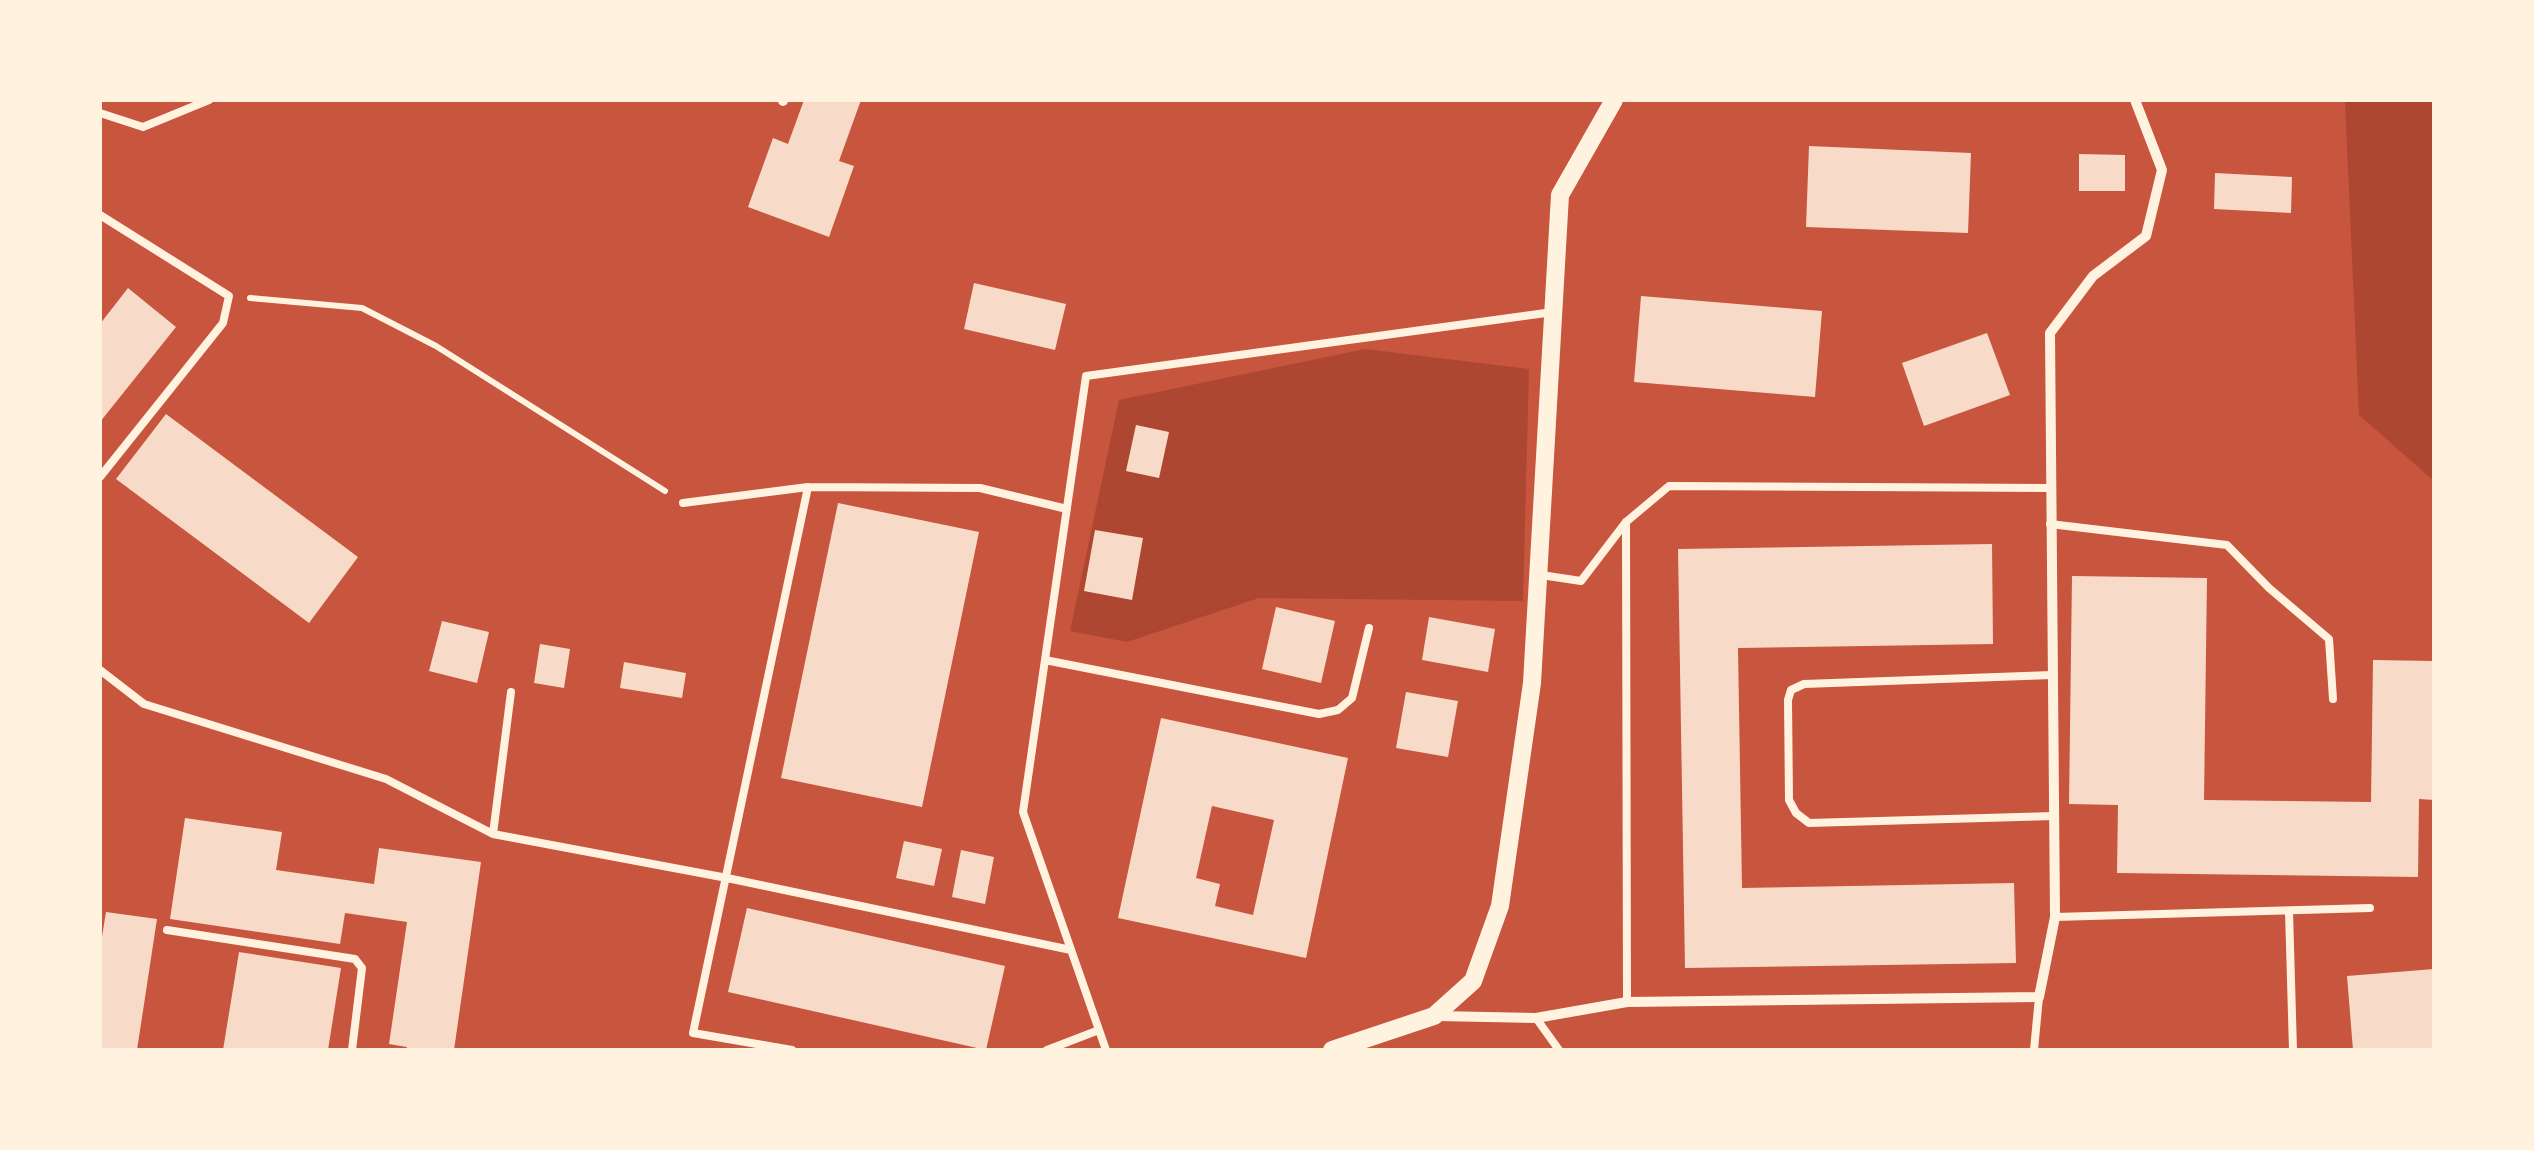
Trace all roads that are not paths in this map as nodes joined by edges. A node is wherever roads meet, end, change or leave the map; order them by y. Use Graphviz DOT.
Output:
graph roads {
  1 [pos="209,100"];
  2 [pos="1614,100"];
  3 [pos="2135,100"];
  4 [pos="100,113"];
  5 [pos="100,215"];
  6 [pos="1554,312"];
  7 [pos="100,477"];
  8 [pos="808,487"];
  9 [pos="2050,488"];
  10 [pos="684,503"];
  11 [pos="1066,509"];
  12 [pos="1626,522"];
  13 [pos="2050,524"];
  14 [pos="1541,575"];
  15 [pos="1369,628"];
  16 [pos="1045,660"];
  17 [pos="100,670"];
  18 [pos="2052,676"];
  19 [pos="511,692"];
  20 [pos="2333,700"];
  21 [pos="2054,816"];
  22 [pos="492,834"];
  23 [pos="727,878"];
  24 [pos="2370,908"];
  25 [pos="2289,911"];
  26 [pos="2055,917"];
  27 [pos="166,930"];
  28 [pos="1071,950"];
  29 [pos="2038,997"];
  30 [pos="1627,1002"];
  31 [pos="1434,1016"];
  32 [pos="1536,1018"];
  33 [pos="1099,1030"];
  34 [pos="352,1050"];
  35 [pos="792,1050"];
  36 [pos="1047,1050"];
  37 [pos="1106,1050"];
  38 [pos="1332,1050"];
  39 [pos="1559,1050"];
  40 [pos="2034,1050"];
  41 [pos="2293,1050"];
  1 -- 4 [label="lane"];
  2 -- 6 [label="street"];
  3 -- 9 [label="street"];
  5 -- 7 [label="lane"];
  6 -- 11 [label="lane"];
  6 -- 14 [label="street"];
  8 -- 10 [label="lane"];
  8 -- 11 [label="lane"];
  8 -- 23 [label="lane"];
  9 -- 12 [label="lane"];
  9 -- 13 [label="street"];
  11 -- 16 [label="lane"];
  12 -- 14 [label="lane"];
  12 -- 30 [label="lane"];
  13 -- 18 [label="street"];
  13 -- 20 [label="lane"];
  14 -- 31 [label="street"];
  15 -- 16 [label="lane"];
  16 -- 28 [label="lane"];
  17 -- 22 [label="lane"];
  18 -- 21 [label="street"];
  18 -- 21 [label="lane"];
  19 -- 22 [label="lane"];
  21 -- 26 [label="street"];
  22 -- 23 [label="lane"];
  23 -- 28 [label="lane"];
  23 -- 35 [label="lane"];
  24 -- 25 [label="lane"];
  25 -- 26 [label="lane"];
  25 -- 41 [label="lane"];
  26 -- 29 [label="street"];
  27 -- 34 [label="lane"];
  28 -- 33 [label="lane"];
  29 -- 30 [label="street"];
  29 -- 40 [label="lane"];
  30 -- 32 [label="street"];
  31 -- 32 [label="street"];
  31 -- 38 [label="street"];
  32 -- 39 [label="lane"];
  33 -- 36 [label="lane"];
  33 -- 37 [label="lane"];
}
